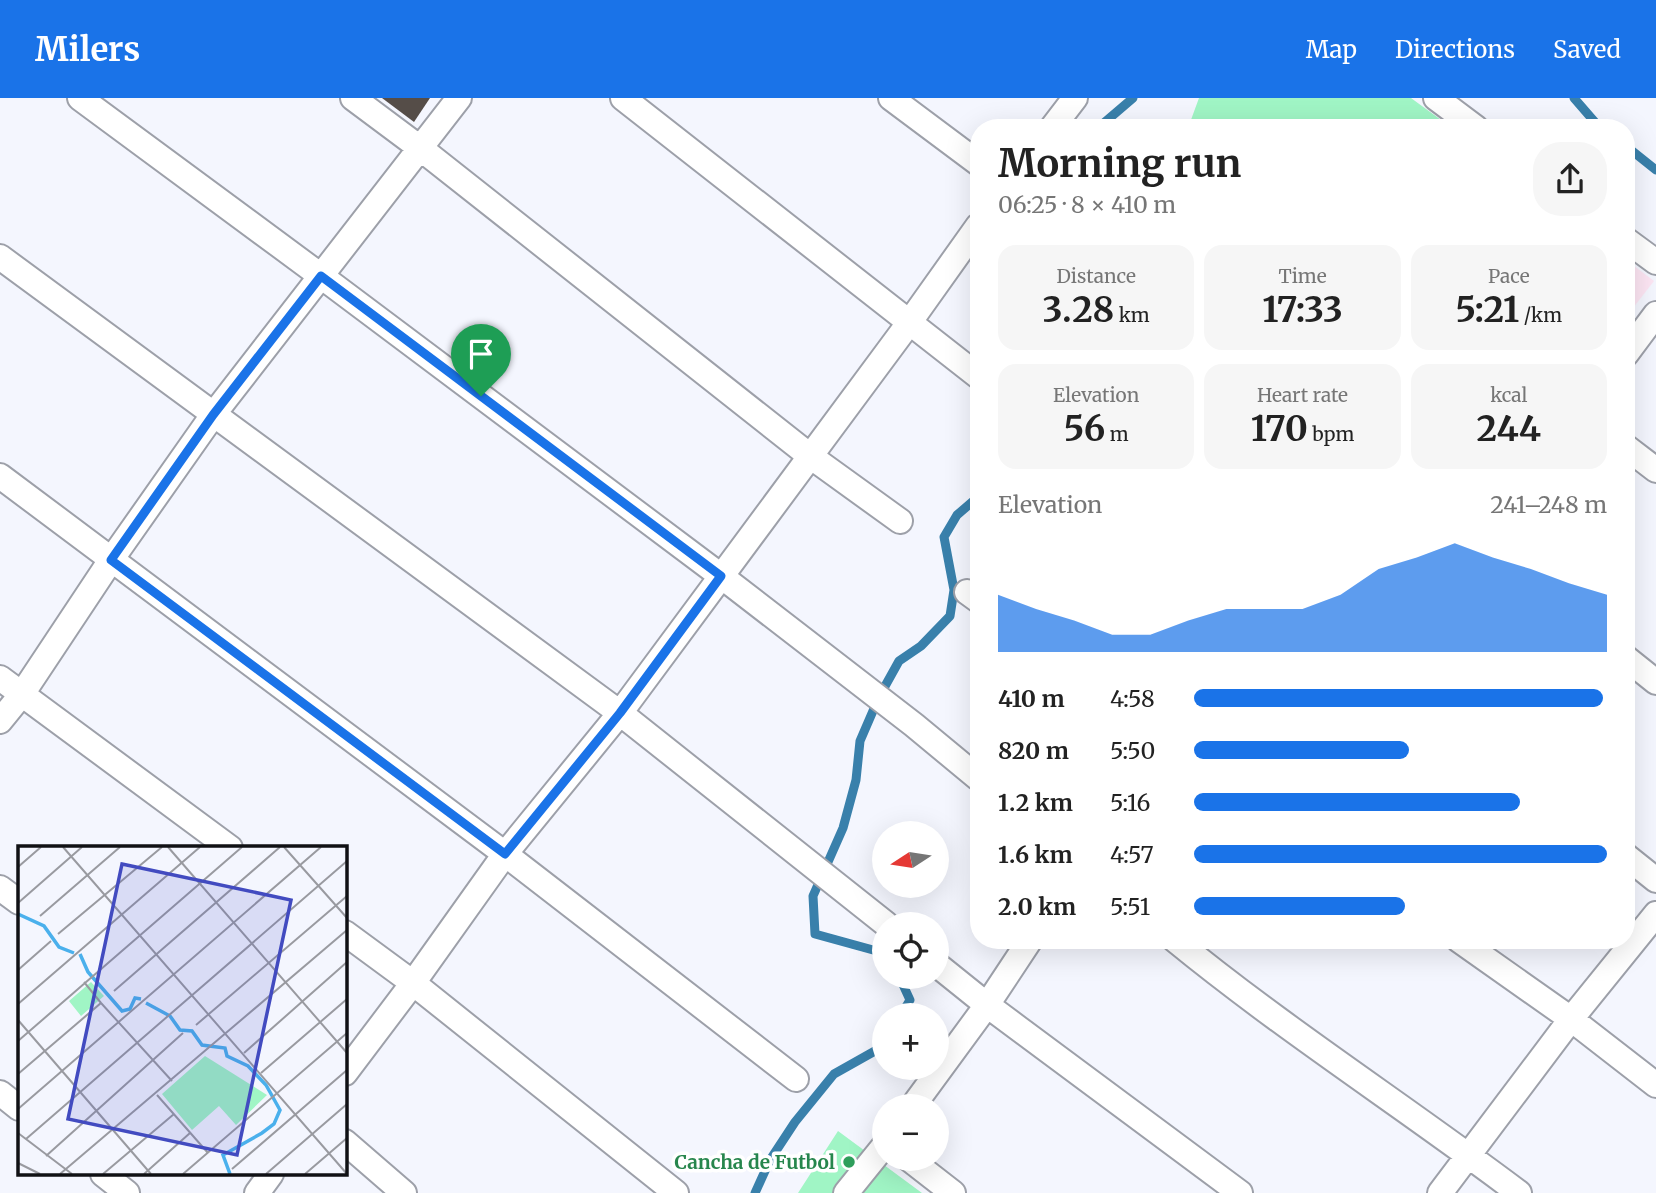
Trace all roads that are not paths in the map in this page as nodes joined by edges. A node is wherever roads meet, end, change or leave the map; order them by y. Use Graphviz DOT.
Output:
graph roads {
  1 [pos="80,98"];
  2 [pos="353,98"];
  3 [pos="459,98"];
  4 [pos="623,98"];
  5 [pos="891,98"];
  6 [pos="1075,98"];
  7 [pos="1436,98"];
  8 [pos="1059,119"];
  9 [pos="1464,119"];
  10 [pos="420,148"];
  11 [pos="970,157"];
  12 [pos="970,237"];
  13 [pos="1635,247"];
  14 [pos="0,257"];
  15 [pos="1656,262"];
  16 [pos="321,276"];
  17 [pos="1656,314"];
  18 [pos="909,323"];
  19 [pos="1635,342"];
  20 [pos="970,370"];
  21 [pos="213,415"];
  22 [pos="1635,454"];
  23 [pos="810,456"];
  24 [pos="1656,470"];
  25 [pos="0,476"];
  26 [pos="900,521"];
  27 [pos="111,560"];
  28 [pos="721,576"];
  29 [pos="1635,665"];
  30 [pos="0,678"];
  31 [pos="1656,682"];
  32 [pos="22,695"];
  33 [pos="620,713"];
  34 [pos="0,721"];
  35 [pos="970,771"];
  36 [pos="227,846"];
  37 [pos="505,854"];
  38 [pos="1635,863"];
  39 [pos="1656,880"];
  40 [pos="0,888"];
  41 [pos="18,901"];
  42 [pos="872,913"];
  43 [pos="1656,914"];
  44 [pos="346,934"];
  45 [pos="1635,940"];
  46 [pos="1024,949"];
  47 [pos="1186,949"];
  48 [pos="1472,949"];
  49 [pos="1628,949"];
  50 [pos="949,974"];
  51 [pos="413,983"];
  52 [pos="987,1005"];
  53 [pos="1571,1019"];
  54 [pos="346,1072"];
  55 [pos="796,1079"];
  56 [pos="1656,1085"];
  57 [pos="0,1093"];
  58 [pos="922,1094"];
  59 [pos="18,1107"];
  60 [pos="346,1143"];
  61 [pos="1468,1155"];
  62 [pos="872,1161"];
  63 [pos="925,1171"];
  64 [pos="106,1176"];
  65 [pos="270,1176"];
  66 [pos="127,1193"];
  67 [pos="257,1193"];
  68 [pos="404,1193"];
  69 [pos="676,1193"];
  70 [pos="846,1193"];
  71 [pos="953,1193"];
  72 [pos="1240,1193"];
  73 [pos="1440,1193"];
  74 [pos="1519,1193"];
  1 -- 16 [label="street"];
  2 -- 10 [label="street"];
  3 -- 10 [label="street"];
  4 -- 18 [label="street"];
  5 -- 11 [label="street"];
  6 -- 8 [label="street"];
  7 -- 9 [label="street"];
  10 -- 16 [label="street"];
  10 -- 23 [label="street"];
  12 -- 18 [label="street"];
  13 -- 15 [label="street"];
  14 -- 21 [label="street"];
  16 -- 21 [label="street"];
  16 -- 28 [label="street"];
  17 -- 19 [label="street"];
  18 -- 20 [label="street"];
  18 -- 23 [label="street"];
  21 -- 27 [label="street"];
  21 -- 33 [label="street"];
  22 -- 24 [label="street"];
  23 -- 26 [label="street"];
  23 -- 28 [label="street"];
  25 -- 27 [label="street"];
  27 -- 32 [label="street"];
  27 -- 37 [label="street"];
  28 -- 33 [label="street"];
  28 -- 35 [label="street"];
  29 -- 31 [label="street"];
  30 -- 32 [label="street"];
  32 -- 34 [label="street"];
  32 -- 36 [label="street"];
  33 -- 37 [label="street"];
  33 -- 42 [label="street"];
  37 -- 51 [label="street"];
  37 -- 55 [label="street"];
  38 -- 39 [label="street"];
  40 -- 41 [label="street"];
  43 -- 45 [label="street"];
  44 -- 51 [label="street"];
  46 -- 52 [label="street"];
  47 -- 61 [label="street"];
  48 -- 53 [label="street"];
  49 -- 53 [label="street"];
  50 -- 52 [label="street"];
  51 -- 54 [label="street"];
  51 -- 69 [label="street"];
  52 -- 58 [label="street"];
  52 -- 72 [label="street"];
  53 -- 56 [label="street"];
  53 -- 61 [label="street"];
  57 -- 59 [label="street"];
  60 -- 68 [label="street"];
  61 -- 73 [label="street"];
  61 -- 74 [label="street"];
  62 -- 70 [label="street"];
  63 -- 71 [label="street"];
  64 -- 66 [label="street"];
  65 -- 67 [label="street"];
}
